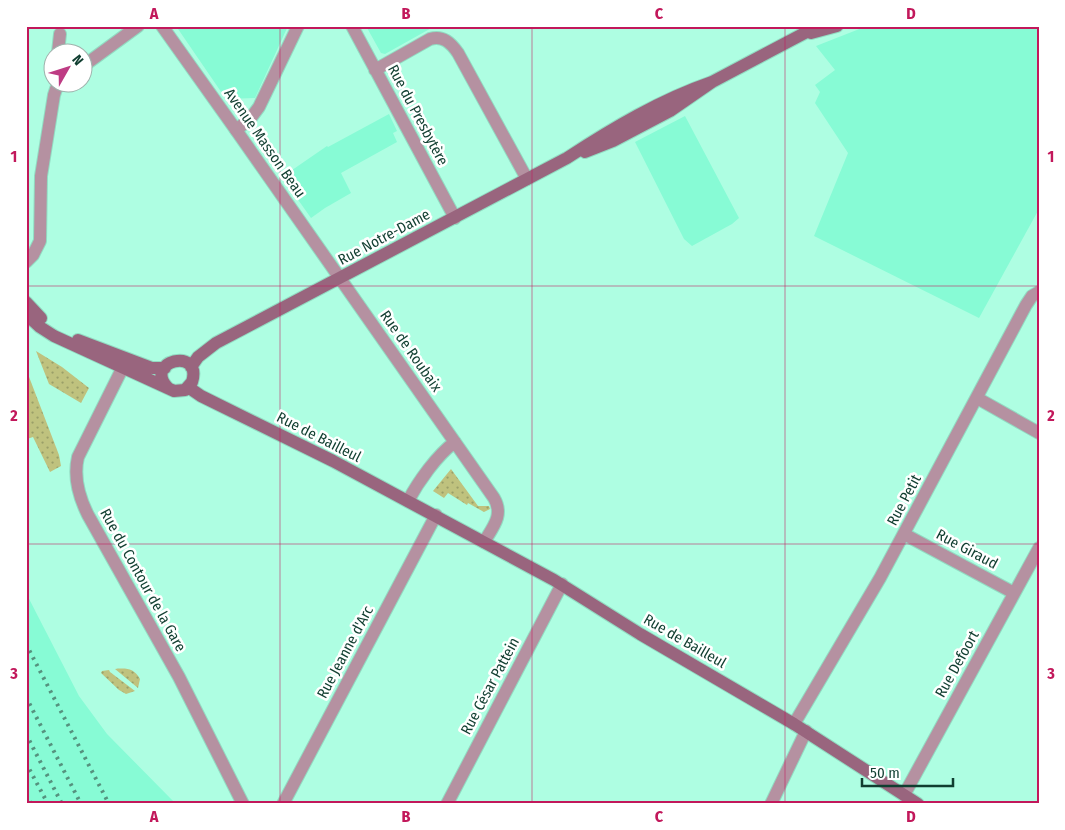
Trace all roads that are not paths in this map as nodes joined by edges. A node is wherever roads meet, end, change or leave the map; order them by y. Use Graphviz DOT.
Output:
graph roads {
  1 [pos="138,26"];
  2 [pos="162,26"];
  3 [pos="298,26"];
  4 [pos="352,26"];
  5 [pos="818,26"];
  6 [pos="836,26"];
  7 [pos="60,34"];
  8 [pos="797,38"];
  9 [pos="59,42"];
  10 [pos="92,60"];
  11 [pos="375,70"];
  12 [pos="57,92"];
  13 [pos="236,130"];
  14 [pos="527,179"];
  15 [pos="455,218"];
  16 [pos="26,262"];
  17 [pos="341,278"];
  18 [pos="1039,292"];
  19 [pos="26,302"];
  20 [pos="26,314"];
  21 [pos="216,343"];
  22 [pos="179,360"];
  23 [pos="123,367"];
  24 [pos="191,367"];
  25 [pos="165,368"];
  26 [pos="168,388"];
  27 [pos="188,388"];
  28 [pos="977,398"];
  29 [pos="1039,432"];
  30 [pos="455,442"];
  31 [pos="408,501"];
  32 [pos="436,515"];
  33 [pos="904,534"];
  34 [pos="484,542"];
  35 [pos="1039,548"];
  36 [pos="562,584"];
  37 [pos="1014,593"];
  38 [pos="794,724"];
  39 [pos="806,731"];
  40 [pos="904,795"];
  41 [pos="243,804"];
  42 [pos="283,804"];
  43 [pos="447,804"];
  44 [pos="771,804"];
  45 [pos="918,804"];
  1 -- 10 [label="street"];
  2 -- 13 [label="street, Avenue Masson Beau"];
  3 -- 13 [label="street"];
  4 -- 11 [label="street, Rue du Presbytère"];
  5 -- 8 [label="main road, Rue Notre-Dame"];
  6 -- 8 [label="main road, Rue Notre-Dame"];
  7 -- 9 [label="street"];
  8 -- 14 [label="main road, Rue Notre-Dame"];
  11 -- 14 [label="street"];
  11 -- 15 [label="street, Rue du Presbytère"];
  12 -- 16 [label="street"];
  13 -- 17 [label="street, Avenue Masson Beau"];
  14 -- 15 [label="main road, Rue Notre-Dame"];
  15 -- 17 [label="main road, Rue Notre-Dame"];
  17 -- 21 [label="main road, Rue Notre-Dame"];
  17 -- 30 [label="street, Rue de Roubaix"];
  18 -- 28 [label="street, Rue Petit"];
  19 -- 25 [label="main road"];
  20 -- 23 [label="main road"];
  21 -- 22 [label="main road, Rue Notre-Dame"];
  21 -- 24 [label="main road, Rue Notre-Dame"];
  22 -- 24 [label="main road"];
  22 -- 25 [label="main road"];
  23 -- 26 [label="main road"];
  23 -- 41 [label="street, Rue du Contour de la Gare"];
  24 -- 27 [label="main road"];
  25 -- 26 [label="main road"];
  26 -- 27 [label="main road"];
  27 -- 31 [label="main road, Rue de Bailleul"];
  28 -- 29 [label="street"];
  28 -- 33 [label="street, Rue Petit"];
  30 -- 31 [label="street"];
  30 -- 34 [label="street, Rue de Roubaix"];
  31 -- 32 [label="main road, Rue de Bailleul"];
  32 -- 34 [label="main road, Rue de Bailleul"];
  32 -- 42 [label="street, Rue Jeanne d'Arc"];
  33 -- 37 [label="street, Rue Giraud"];
  33 -- 38 [label="street, Rue Petit"];
  34 -- 36 [label="main road, Rue de Bailleul"];
  35 -- 37 [label="street, Rue Defoort"];
  36 -- 38 [label="main road, Rue de Bailleul"];
  36 -- 43 [label="street, Rue César Pattein"];
  37 -- 40 [label="street, Rue Defoort"];
  38 -- 39 [label="main road, Rue de Bailleul"];
  39 -- 40 [label="main road, Rue de Bailleul"];
  39 -- 44 [label="street"];
  40 -- 45 [label="main road, Rue de Bailleul"];
}
